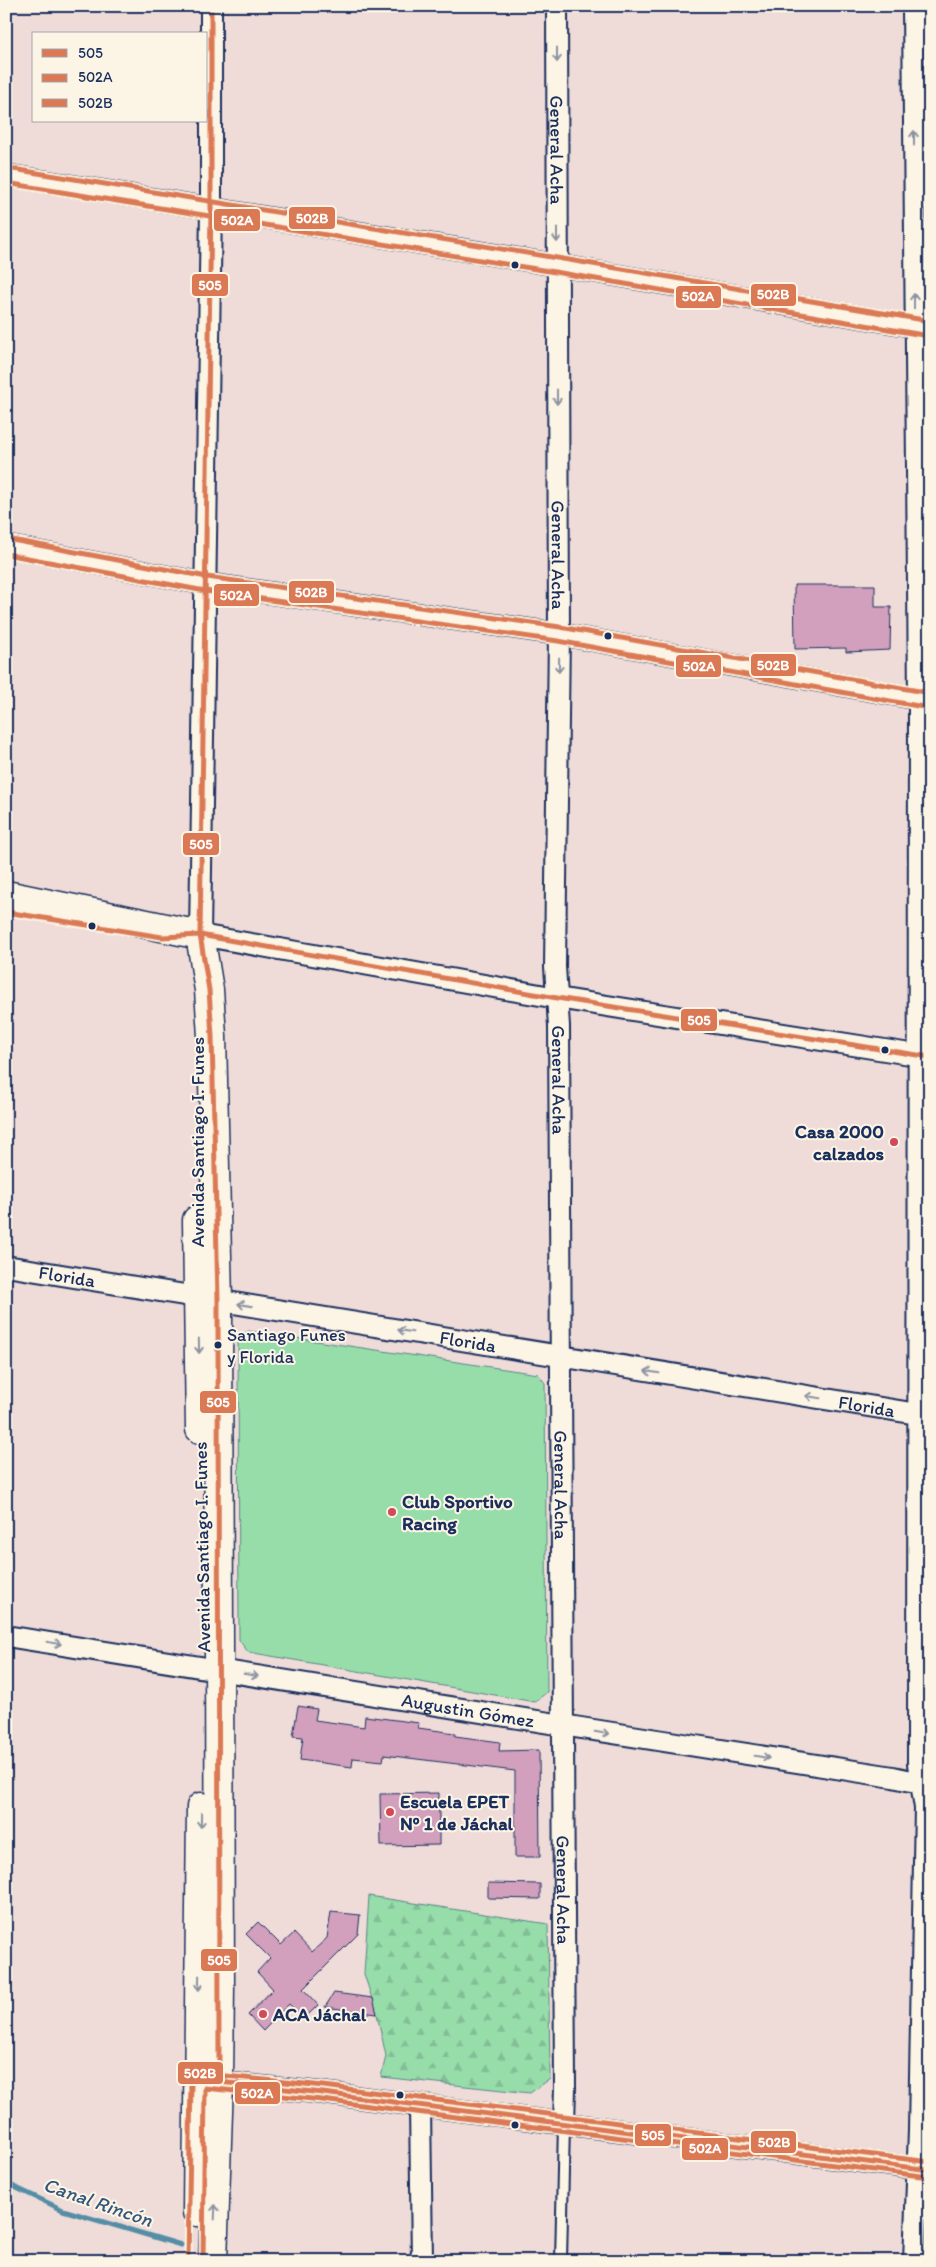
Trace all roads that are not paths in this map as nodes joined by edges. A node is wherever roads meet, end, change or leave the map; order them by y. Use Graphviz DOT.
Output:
graph roads {
  1 [pos="211,6"];
  2 [pos="557,6"];
  3 [pos="913,6"];
  4 [pos="6,175"];
  5 [pos="211,209"];
  6 [pos="556,265"];
  7 [pos="922,328"];
  8 [pos="6,546"];
  9 [pos="206,584"];
  10 [pos="559,634"];
  11 [pos="924,700"];
  12 [pos="6,895"];
  13 [pos="6,912"];
  14 [pos="201,941"];
  15 [pos="557,998"];
  16 [pos="924,1057"];
  17 [pos="6,1266"];
  18 [pos="208,1299"];
  19 [pos="561,1357"];
  20 [pos="923,1415"];
  21 [pos="6,1636"];
  22 [pos="212,1668"];
  23 [pos="563,1727"];
  24 [pos="925,1784"];
  25 [pos="208,2081"];
  26 [pos="420,2106"];
  27 [pos="564,2124"];
  28 [pos="923,2169"];
  29 [pos="195,2261"];
  30 [pos="213,2261"];
  31 [pos="422,2261"];
  32 [pos="561,2261"];
  33 [pos="914,2261"];
  1 -- 5 [label="street"];
  2 -- 6 [label="street, General Acha, one-way"];
  7 -- 3 [label="street, one-way"];
  4 -- 5 [label="street"];
  5 -- 6 [label="street"];
  5 -- 9 [label="street"];
  6 -- 7 [label="street"];
  6 -- 10 [label="street, General Acha, one-way"];
  7 -- 11 [label="street"];
  8 -- 9 [label="street"];
  9 -- 10 [label="street"];
  9 -- 14 [label="street"];
  10 -- 11 [label="street"];
  10 -- 15 [label="street, General Acha, one-way"];
  11 -- 16 [label="street"];
  12 -- 14 [label="main road"];
  13 -- 14 [label="main road"];
  14 -- 15 [label="street"];
  14 -- 18 [label="main road, Avenida Santiago I. Funes"];
  15 -- 16 [label="street"];
  15 -- 19 [label="street, General Acha"];
  16 -- 20 [label="street"];
  17 -- 18 [label="street, Florida"];
  19 -- 18 [label="street, Florida, one-way"];
  18 -- 22 [label="main road, Avenida Santiago I. Funes"];
  20 -- 19 [label="street, Florida, one-way"];
  19 -- 23 [label="street, General Acha"];
  20 -- 24 [label="street"];
  21 -- 22 [label="street, Augustin Gómez, one-way"];
  22 -- 23 [label="street, Augustin Gómez, one-way"];
  22 -- 25 [label="main road, Avenida Santiago I. Funes"];
  23 -- 24 [label="street, Augustin Gómez, one-way"];
  23 -- 27 [label="street, General Acha"];
  24 -- 28 [label="street"];
  25 -- 26 [label="street"];
  25 -- 29 [label="main road, Avenida Santiago I. Funes"];
  30 -- 25 [label="main road, Avenida Santiago I. Funes, one-way"];
  26 -- 27 [label="street"];
  26 -- 31 [label="street"];
  27 -- 28 [label="street"];
  27 -- 32 [label="lane"];
  28 -- 33 [label="street"];
}
